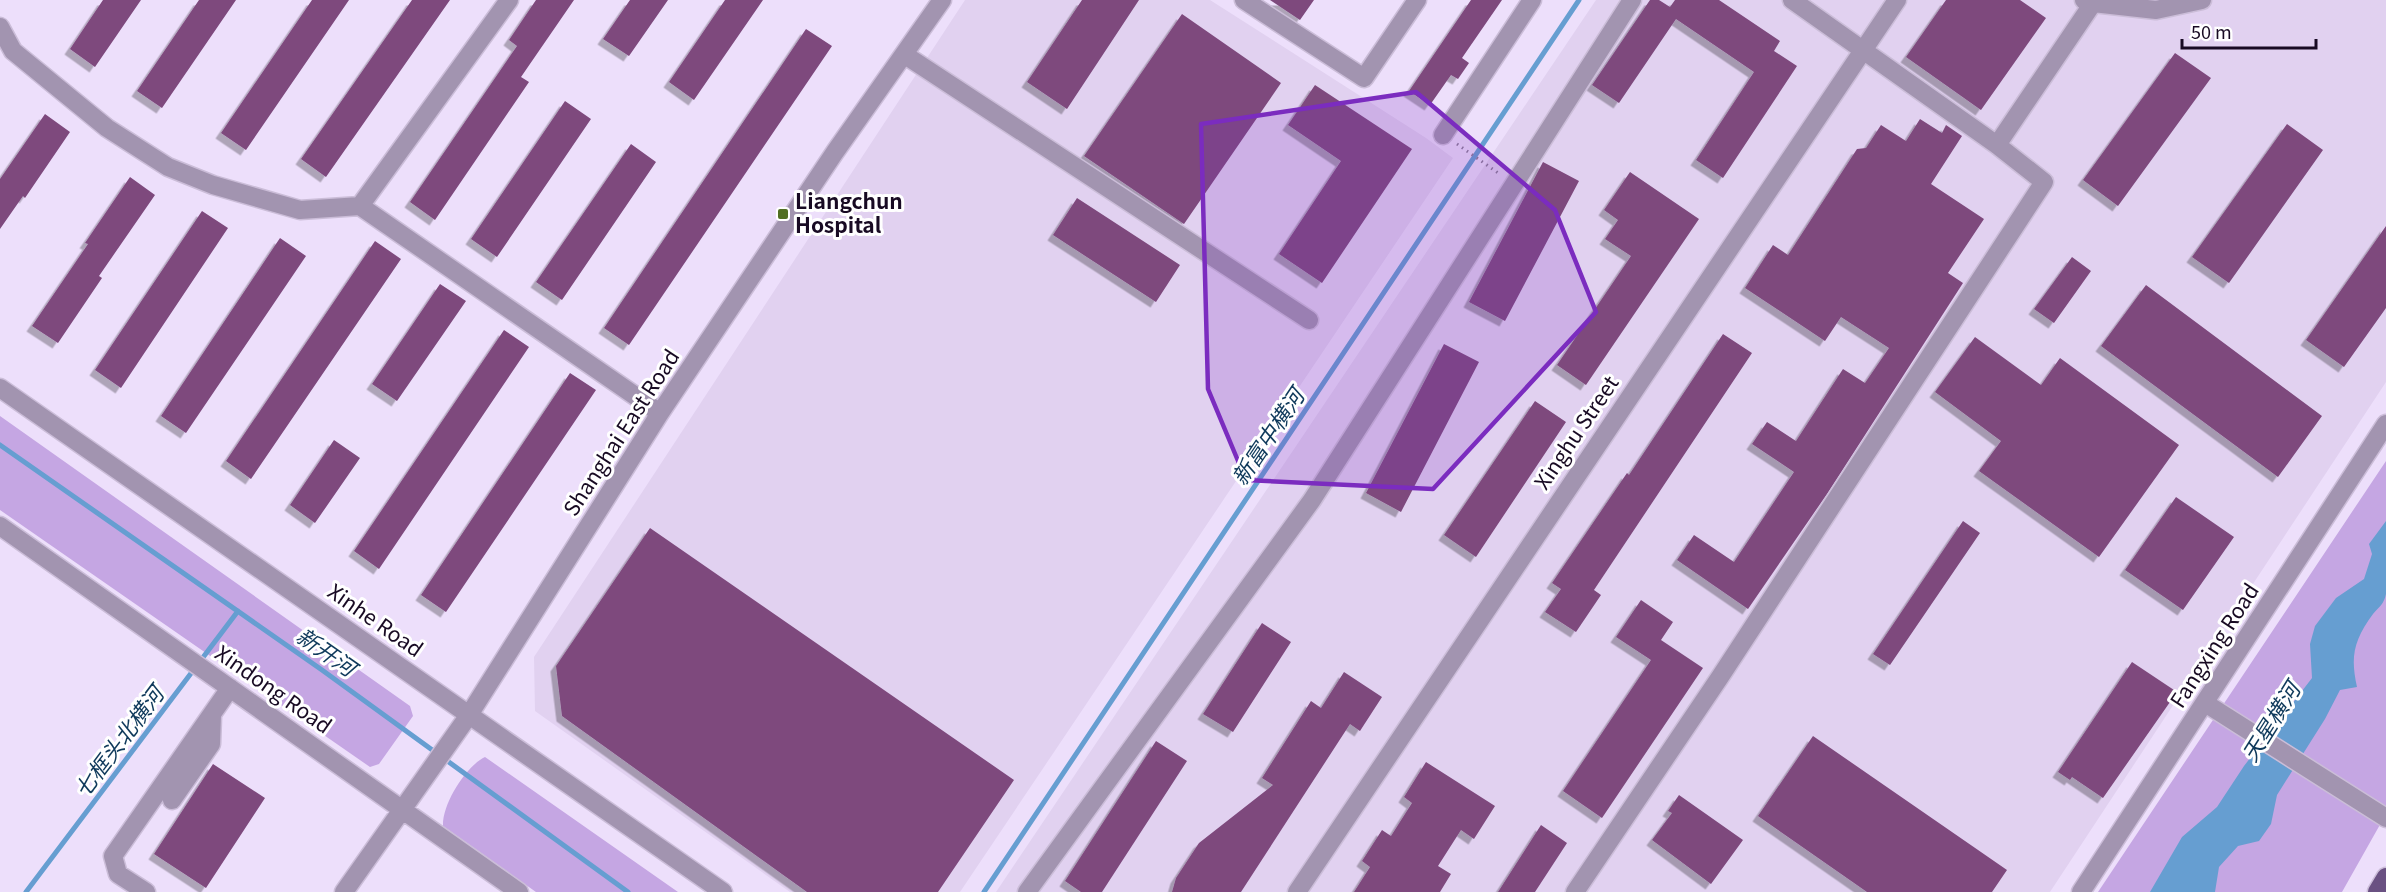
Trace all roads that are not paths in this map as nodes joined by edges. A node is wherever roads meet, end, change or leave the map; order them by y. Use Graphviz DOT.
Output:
graph roads {
  1 [pos="508,0"];
  2 [pos="942,0"];
  3 [pos="1244,0"];
  4 [pos="1417,0"];
  5 [pos="1532,0"];
  6 [pos="1632,0"];
  7 [pos="1792,0"];
  8 [pos="1897,0"];
  9 [pos="2202,0"];
  10 [pos="2088,2"];
  11 [pos="0,27"];
  12 [pos="1861,51"];
  13 [pos="905,55"];
  14 [pos="1443,135"];
  15 [pos="1997,145"];
  16 [pos="360,206"];
  17 [pos="1309,320"];
  18 [pos="0,388"];
  19 [pos="660,413"];
  20 [pos="2386,424"];
  21 [pos="0,526"];
  22 [pos="224,684"];
  23 [pos="2205,704"];
  24 [pos="213,714"];
  25 [pos="469,715"];
  26 [pos="172,800"];
  27 [pos="402,808"];
  28 [pos="2386,818"];
  29 [pos="2386,877"];
  30 [pos="146,892"];
  31 [pos="344,892"];
  32 [pos="519,892"];
  33 [pos="723,892"];
  34 [pos="1027,892"];
  35 [pos="1297,892"];
  36 [pos="1575,892"];
  37 [pos="2081,892"];
  38 [pos="2377,892"];
  1 -- 16 [label="street"];
  2 -- 13 [label="street, Shanghai East Road"];
  3 -- 4 [label="street"];
  5 -- 14 [label="street"];
  6 -- 34 [label="street"];
  7 -- 12 [label="street"];
  8 -- 12 [label="street, Xinghu Street"];
  9 -- 10 [label="street"];
  10 -- 15 [label="street"];
  11 -- 16 [label="street"];
  12 -- 15 [label="street"];
  12 -- 35 [label="street, Xinghu Street"];
  13 -- 17 [label="street"];
  13 -- 19 [label="street, Shanghai East Road"];
  15 -- 36 [label="street"];
  16 -- 19 [label="street"];
  18 -- 25 [label="street, Xinhe Road"];
  19 -- 25 [label="street, Shanghai East Road"];
  20 -- 23 [label="street, Fangxing Road"];
  21 -- 22 [label="street, Xindong Road"];
  22 -- 24 [label="street"];
  22 -- 27 [label="street, Xindong Road"];
  23 -- 28 [label="street"];
  23 -- 37 [label="street, Fangxing Road"];
  24 -- 26 [label="street"];
  24 -- 30 [label="street"];
  25 -- 27 [label="street, Shanghai East Road"];
  25 -- 33 [label="street, Xinhe Road"];
  27 -- 31 [label="street, Shanghai East Road"];
  27 -- 32 [label="street, Xindong Road"];
  29 -- 38 [label="main road"];
}
